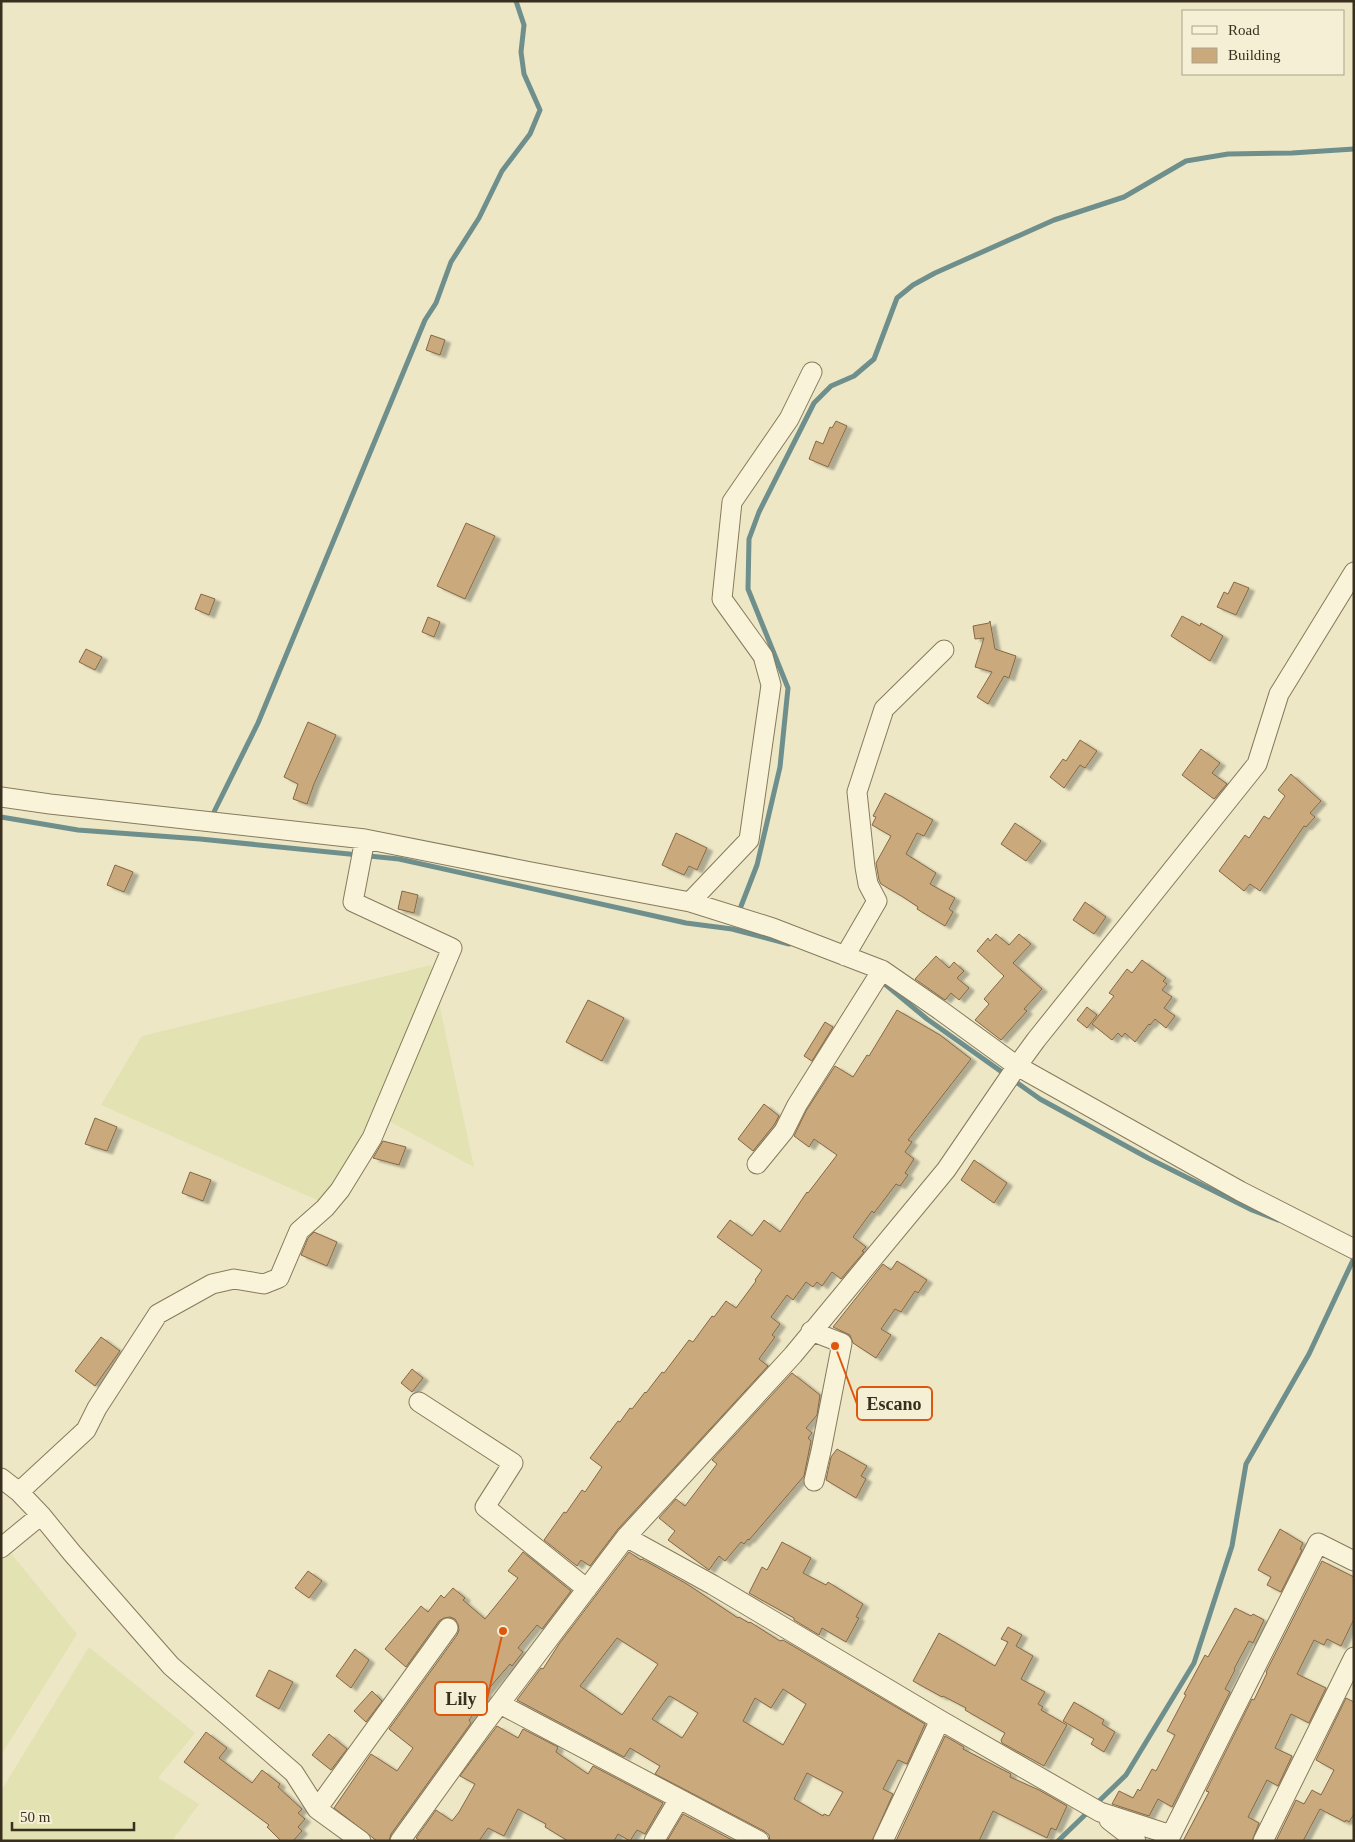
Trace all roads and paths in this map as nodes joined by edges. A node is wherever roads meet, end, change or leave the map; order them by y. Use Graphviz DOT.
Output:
graph roads {
  1 [pos="812,372"];
  2 [pos="1354,572"];
  3 [pos="944,650"];
  4 [pos="1,797"];
  5 [pos="365,839"];
  6 [pos="690,902"];
  7 [pos="845,956"];
  8 [pos="882,970"];
  9 [pos="1017,1066"];
  10 [pos="757,1164"];
  11 [pos="1354,1249"];
  12 [pos="811,1331"];
  13 [pos="419,1402"];
  14 [pos="1,1478"];
  15 [pos="814,1481"];
  16 [pos="19,1492"];
  17 [pos="41,1515"];
  18 [pos="626,1537"];
  19 [pos="1,1548"];
  20 [pos="1354,1561"];
  21 [pos="587,1589"];
  22 [pos="448,1628"];
  23 [pos="1354,1656"];
  24 [pos="500,1704"];
  25 [pos="940,1720"];
  26 [pos="680,1799"];
  27 [pos="317,1809"];
  28 [pos="1100,1812"];
  29 [pos="1170,1838"];
  30 [pos="360,1841"];
  31 [pos="400,1841"];
  32 [pos="654,1841"];
  33 [pos="759,1841"];
  34 [pos="883,1841"];
  35 [pos="1136,1841"];
  36 [pos="1263,1841"];
  1 -- 6 [label="street"];
  2 -- 9 [label="street"];
  3 -- 7 [label="street"];
  4 -- 5 [label="street"];
  5 -- 6 [label="street"];
  5 -- 16 [label="street"];
  6 -- 7 [label="street"];
  7 -- 8 [label="street"];
  8 -- 9 [label="street"];
  8 -- 10 [label="street"];
  9 -- 11 [label="street"];
  9 -- 12 [label="street"];
  12 -- 15 [label="street"];
  12 -- 18 [label="street"];
  13 -- 21 [label="street"];
  14 -- 16 [label="street"];
  16 -- 17 [label="street"];
  17 -- 19 [label="street"];
  17 -- 27 [label="street"];
  18 -- 21 [label="street"];
  18 -- 25 [label="street"];
  20 -- 29 [label="street"];
  21 -- 24 [label="street"];
  22 -- 27 [label="street"];
  23 -- 36 [label="street"];
  24 -- 26 [label="street"];
  24 -- 31 [label="street"];
  25 -- 28 [label="street"];
  25 -- 34 [label="street"];
  26 -- 32 [label="street"];
  26 -- 33 [label="street"];
  27 -- 30 [label="street"];
  28 -- 29 [label="street"];
  28 -- 35 [label="street"];
}
